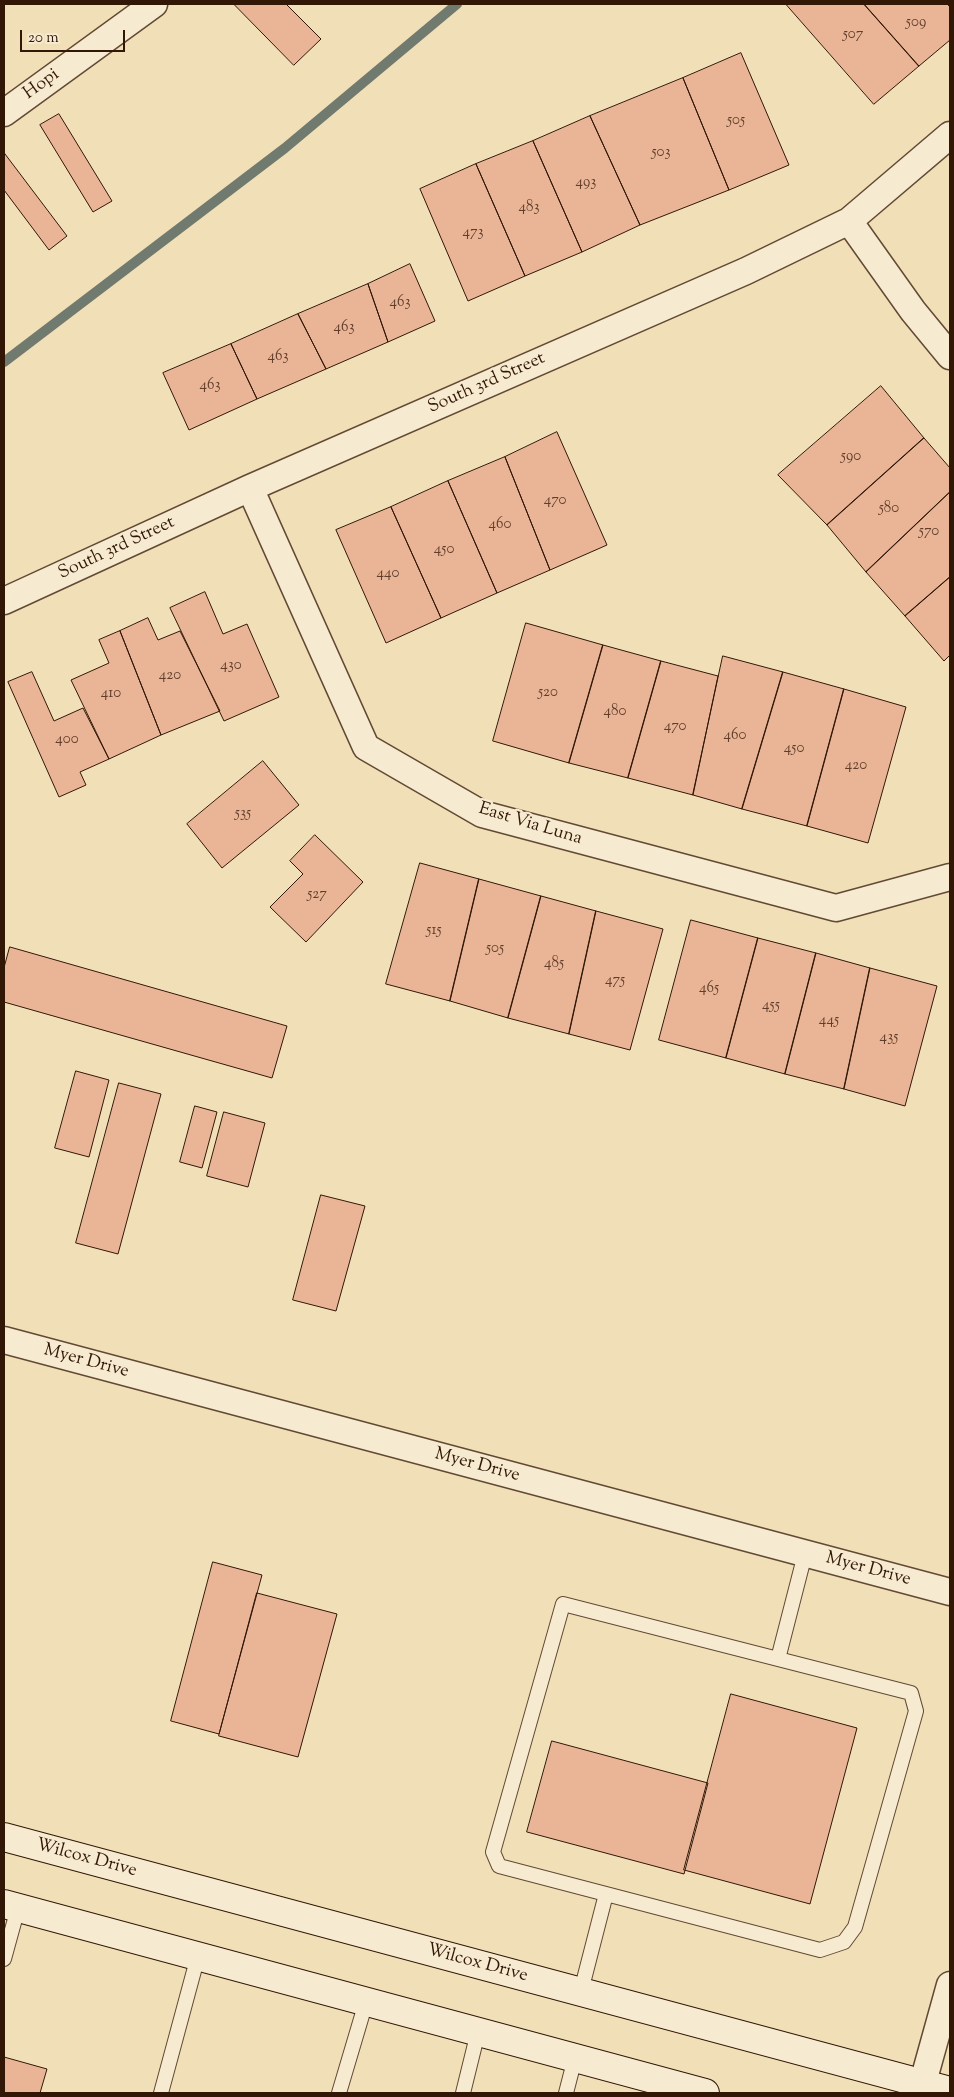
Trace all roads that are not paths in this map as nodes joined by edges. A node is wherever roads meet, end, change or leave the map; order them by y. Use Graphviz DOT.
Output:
graph roads {
  1 [pos="154,4"];
  2 [pos="4,113"];
  3 [pos="950,134"];
  4 [pos="850,221"];
  5 [pos="950,356"];
  6 [pos="250,488"];
  7 [pos="4,602"];
  8 [pos="950,878"];
  9 [pos="4,1340"];
  10 [pos="805,1554"];
  11 [pos="950,1592"];
  12 [pos="778,1659"];
  13 [pos="4,1836"];
  14 [pos="606,1894"];
  15 [pos="11,1906"];
  16 [pos="198,1956"];
  17 [pos="4,1959"];
  18 [pos="950,1985"];
  19 [pos="581,1992"];
  20 [pos="366,2002"];
  21 [pos="478,2032"];
  22 [pos="575,2058"];
  23 [pos="922,2089"];
  24 [pos="950,2091"];
  25 [pos="161,2093"];
  26 [pos="339,2093"];
  27 [pos="463,2093"];
  28 [pos="566,2093"];
  29 [pos="705,2093"];
  1 -- 2 [label="street, Hopi"];
  3 -- 4 [label="street, South 3rd Street"];
  4 -- 5 [label="street"];
  4 -- 6 [label="street, South 3rd Street"];
  6 -- 7 [label="street, South 3rd Street"];
  6 -- 8 [label="street, East Via Luna"];
  9 -- 10 [label="street, Myer Drive"];
  10 -- 11 [label="street, Myer Drive"];
  10 -- 12 [label="lane"];
  12 -- 14 [label="lane"];
  12 -- 14 [label="lane"];
  13 -- 19 [label="street, Wilcox Drive"];
  14 -- 19 [label="lane"];
  15 -- 16 [label="street"];
  15 -- 17 [label="lane"];
  16 -- 20 [label="street"];
  16 -- 25 [label="lane"];
  18 -- 23 [label="street"];
  19 -- 23 [label="street, Wilcox Drive"];
  20 -- 21 [label="street"];
  20 -- 26 [label="lane"];
  21 -- 22 [label="street"];
  21 -- 27 [label="lane"];
  22 -- 28 [label="lane"];
  22 -- 29 [label="street"];
  23 -- 24 [label="street, Wilcox Drive"];
}
